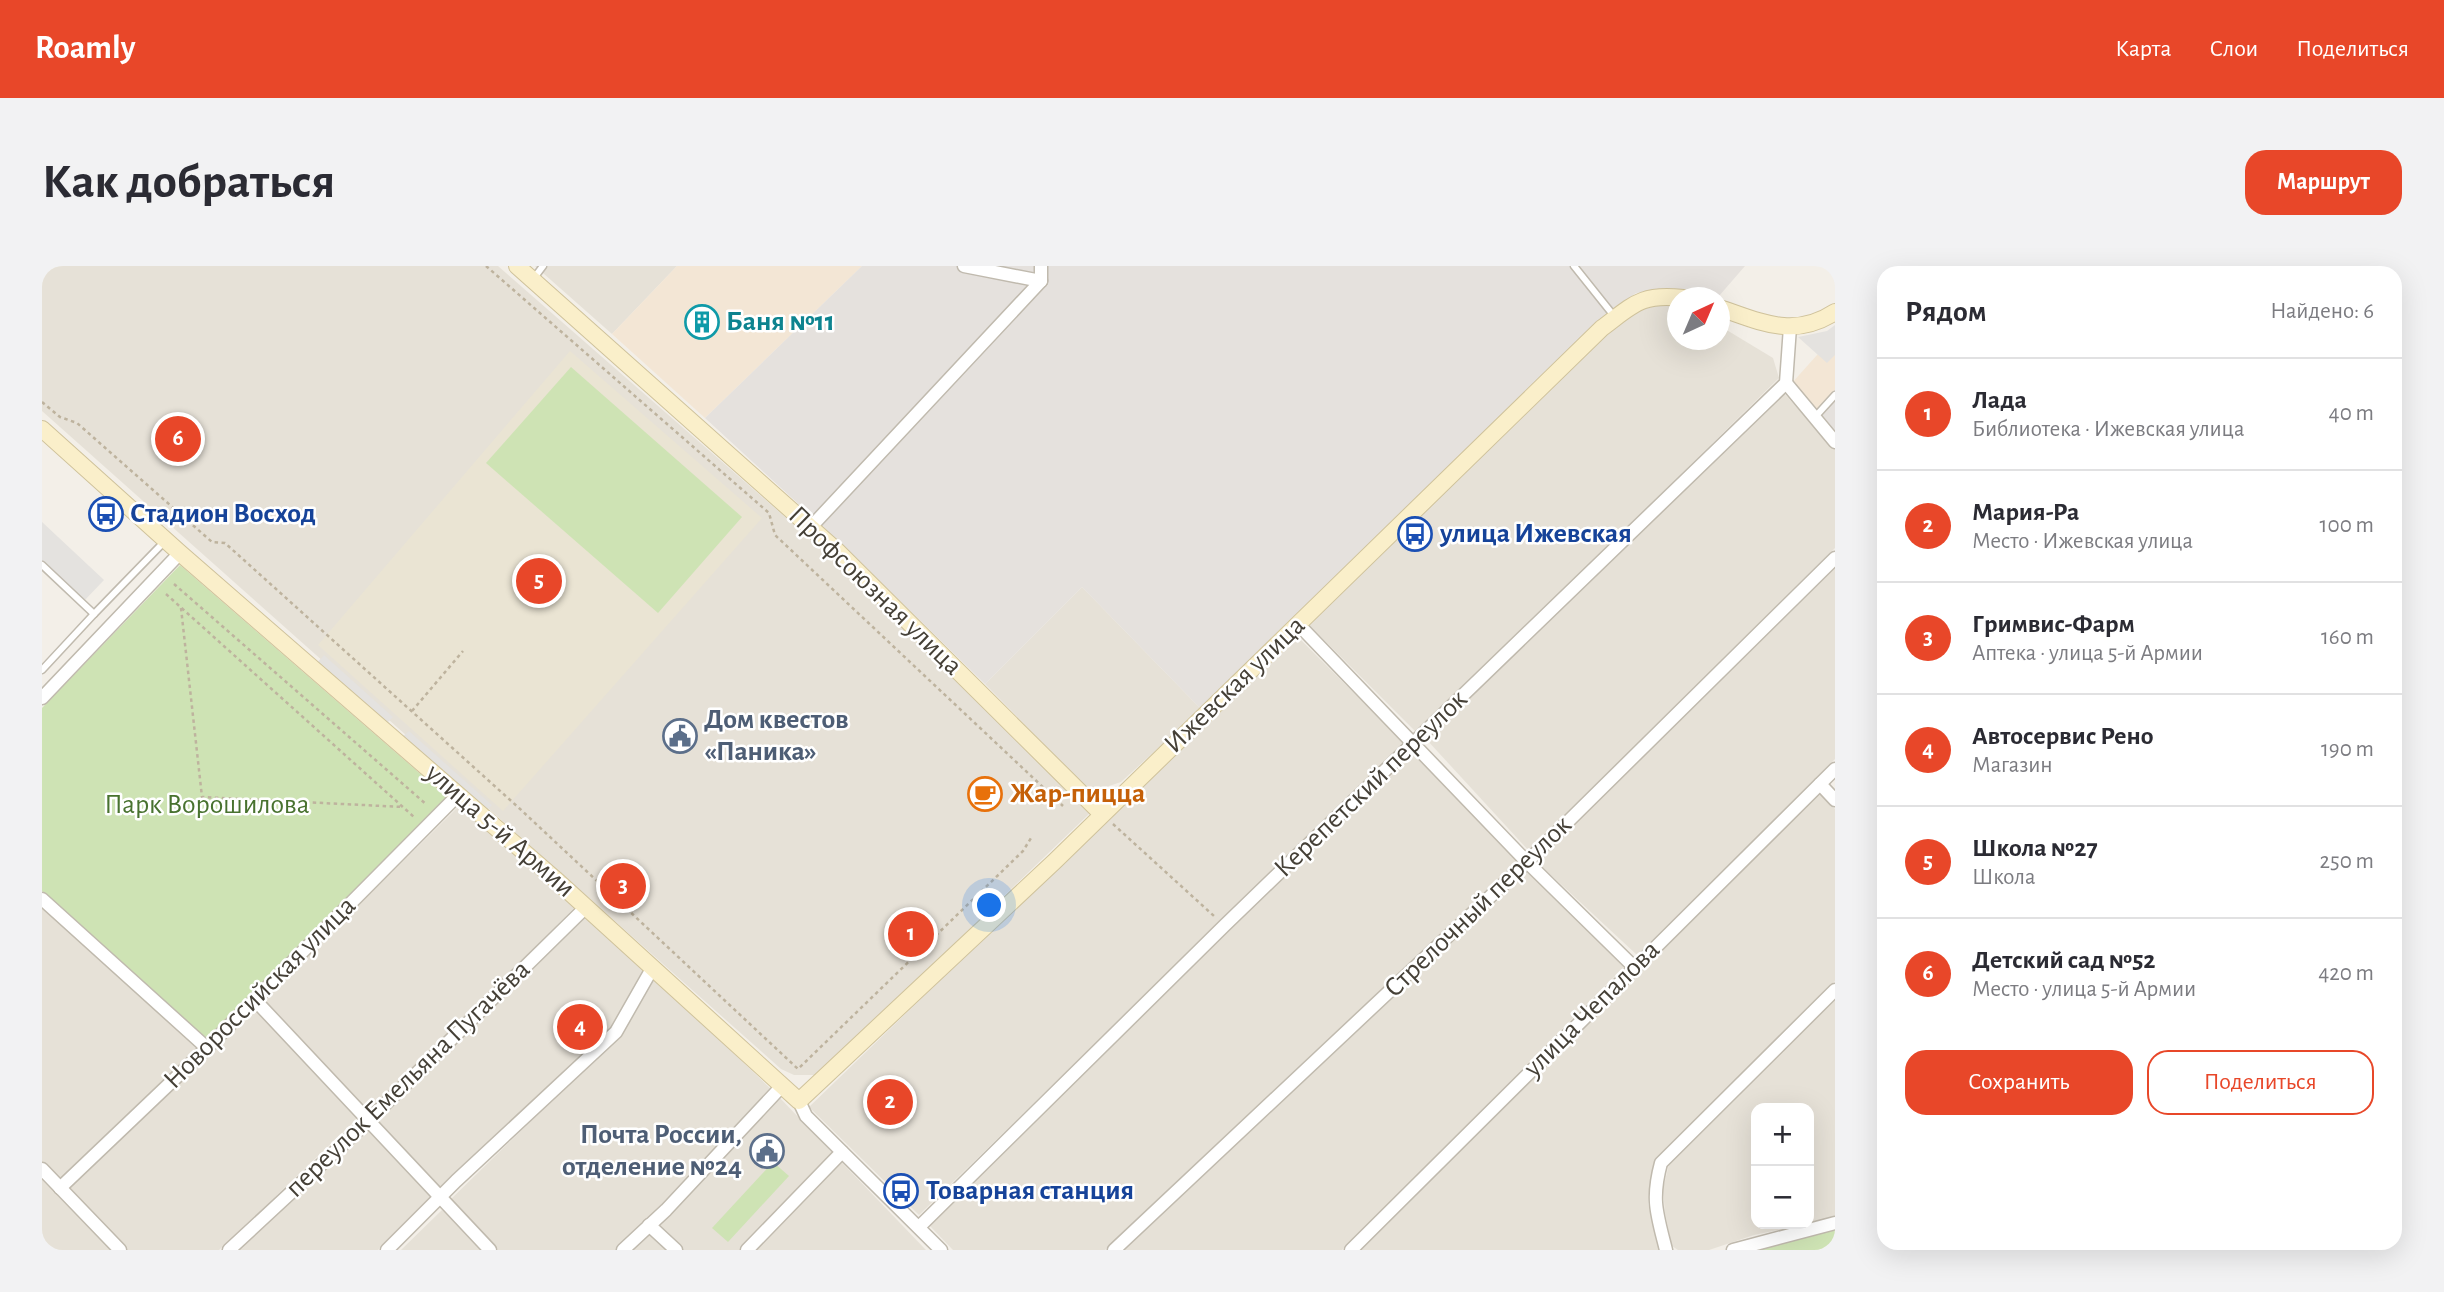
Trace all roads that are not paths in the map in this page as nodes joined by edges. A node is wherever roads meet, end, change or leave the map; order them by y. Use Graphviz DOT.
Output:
graph roads {
  1 [pos="517,266"];
  2 [pos="543,266"];
  3 [pos="964,266"];
  4 [pos="1041,266"];
  5 [pos="1574,266"];
  6 [pos="533,279"];
  7 [pos="1041,281"];
  8 [pos="1667,296"];
  9 [pos="1730,311"];
  10 [pos="1835,312"];
  11 [pos="1616,317"];
  12 [pos="1790,327"];
  13 [pos="1786,383"];
  14 [pos="1835,395"];
  15 [pos="1814,418"];
  16 [pos="42,429"];
  17 [pos="1835,442"];
  18 [pos="810,528"];
  19 [pos="165,540"];
  20 [pos="180,553"];
  21 [pos="1835,558"];
  22 [pos="42,565"];
  23 [pos="94,614"];
  24 [pos="1298,625"];
  25 [pos="42,670"];
  26 [pos="42,698"];
  27 [pos="1414,743"];
  28 [pos="1835,769"];
  29 [pos="1820,784"];
  30 [pos="458,795"];
  31 [pos="1835,800"];
  32 [pos="1102,814"];
  33 [pos="1527,862"];
  34 [pos="42,899"];
  35 [pos="586,907"];
  36 [pos="653,967"];
  37 [pos="1634,967"];
  38 [pos="1835,990"];
  39 [pos="255,1000"];
  40 [pos="207,1048"];
  41 [pos="782,1086"];
  42 [pos="800,1101"];
  43 [pos="367,1122"];
  44 [pos="842,1152"];
  45 [pos="42,1169"];
  46 [pos="60,1188"];
  47 [pos="441,1196"];
  48 [pos="1835,1223"];
  49 [pos="649,1225"];
  50 [pos="919,1227"];
  51 [pos="120,1250"];
  52 [pos="229,1250"];
  53 [pos="387,1250"];
  54 [pos="490,1250"];
  55 [pos="623,1250"];
  56 [pos="676,1250"];
  57 [pos="747,1250"];
  58 [pos="941,1250"];
  59 [pos="1114,1250"];
  60 [pos="1351,1250"];
  61 [pos="1666,1250"];
  62 [pos="1733,1250"];
  1 -- 6 [label="main road, Профсоюзная улица"];
  2 -- 6 [label="lane"];
  3 -- 7 [label="street"];
  4 -- 7 [label="street"];
  5 -- 11 [label="lane"];
  6 -- 18 [label="main road, Профсоюзная улица"];
  7 -- 18 [label="street"];
  8 -- 11 [label="main road, Ижевская улица"];
  9 -- 12 [label="main road"];
  10 -- 12 [label="main road"];
  11 -- 24 [label="main road, Ижевская улица"];
  12 -- 13 [label="street"];
  13 -- 15 [label="street"];
  13 -- 27 [label="street, Керепетский переулок"];
  14 -- 15 [label="lane"];
  15 -- 17 [label="street"];
  16 -- 19 [label="main road, улица 5-й Армии"];
  18 -- 32 [label="main road, Профсоюзная улица"];
  19 -- 20 [label="main road, улица 5-й Армии"];
  19 -- 23 [label="lane"];
  20 -- 26 [label="street"];
  20 -- 30 [label="main road, улица 5-й Армии"];
  21 -- 33 [label="street, Стрелочный переулок"];
  22 -- 23 [label="lane"];
  23 -- 25 [label="lane"];
  24 -- 27 [label="street"];
  24 -- 32 [label="main road, Ижевская улица"];
  27 -- 33 [label="street"];
  27 -- 50 [label="street, Керепетский переулок"];
  28 -- 29 [label="street, улица Чепалова"];
  29 -- 31 [label="street"];
  29 -- 37 [label="street, улица Чепалова"];
  30 -- 35 [label="main road, улица 5-й Армии"];
  30 -- 39 [label="street, Новороссийская улица"];
  32 -- 42 [label="main road, Ижевская улица"];
  33 -- 37 [label="street"];
  33 -- 59 [label="street, Стрелочный переулок"];
  34 -- 40 [label="street"];
  35 -- 36 [label="main road, улица 5-й Армии"];
  35 -- 43 [label="street, переулок Емельяна Пугачёва"];
  36 -- 41 [label="main road, улица 5-й Армии"];
  36 -- 47 [label="street"];
  37 -- 60 [label="street, улица Чепалова"];
  38 -- 61 [label="street"];
  39 -- 40 [label="street, Новороссийская улица"];
  39 -- 43 [label="street"];
  40 -- 46 [label="street, Новороссийская улица"];
  41 -- 42 [label="main road, улица 5-й Армии"];
  41 -- 49 [label="street"];
  42 -- 44 [label="street, улица 5-й Армии"];
  43 -- 47 [label="street"];
  43 -- 52 [label="street, переулок Емельяна Пугачёва"];
  44 -- 50 [label="street, улица 5-й Армии"];
  44 -- 57 [label="street"];
  45 -- 46 [label="street"];
  46 -- 51 [label="street"];
  47 -- 53 [label="street"];
  47 -- 54 [label="street"];
  48 -- 62 [label="street"];
  49 -- 55 [label="street"];
  49 -- 56 [label="street"];
  50 -- 58 [label="street, улица 5-й Армии"];
}
